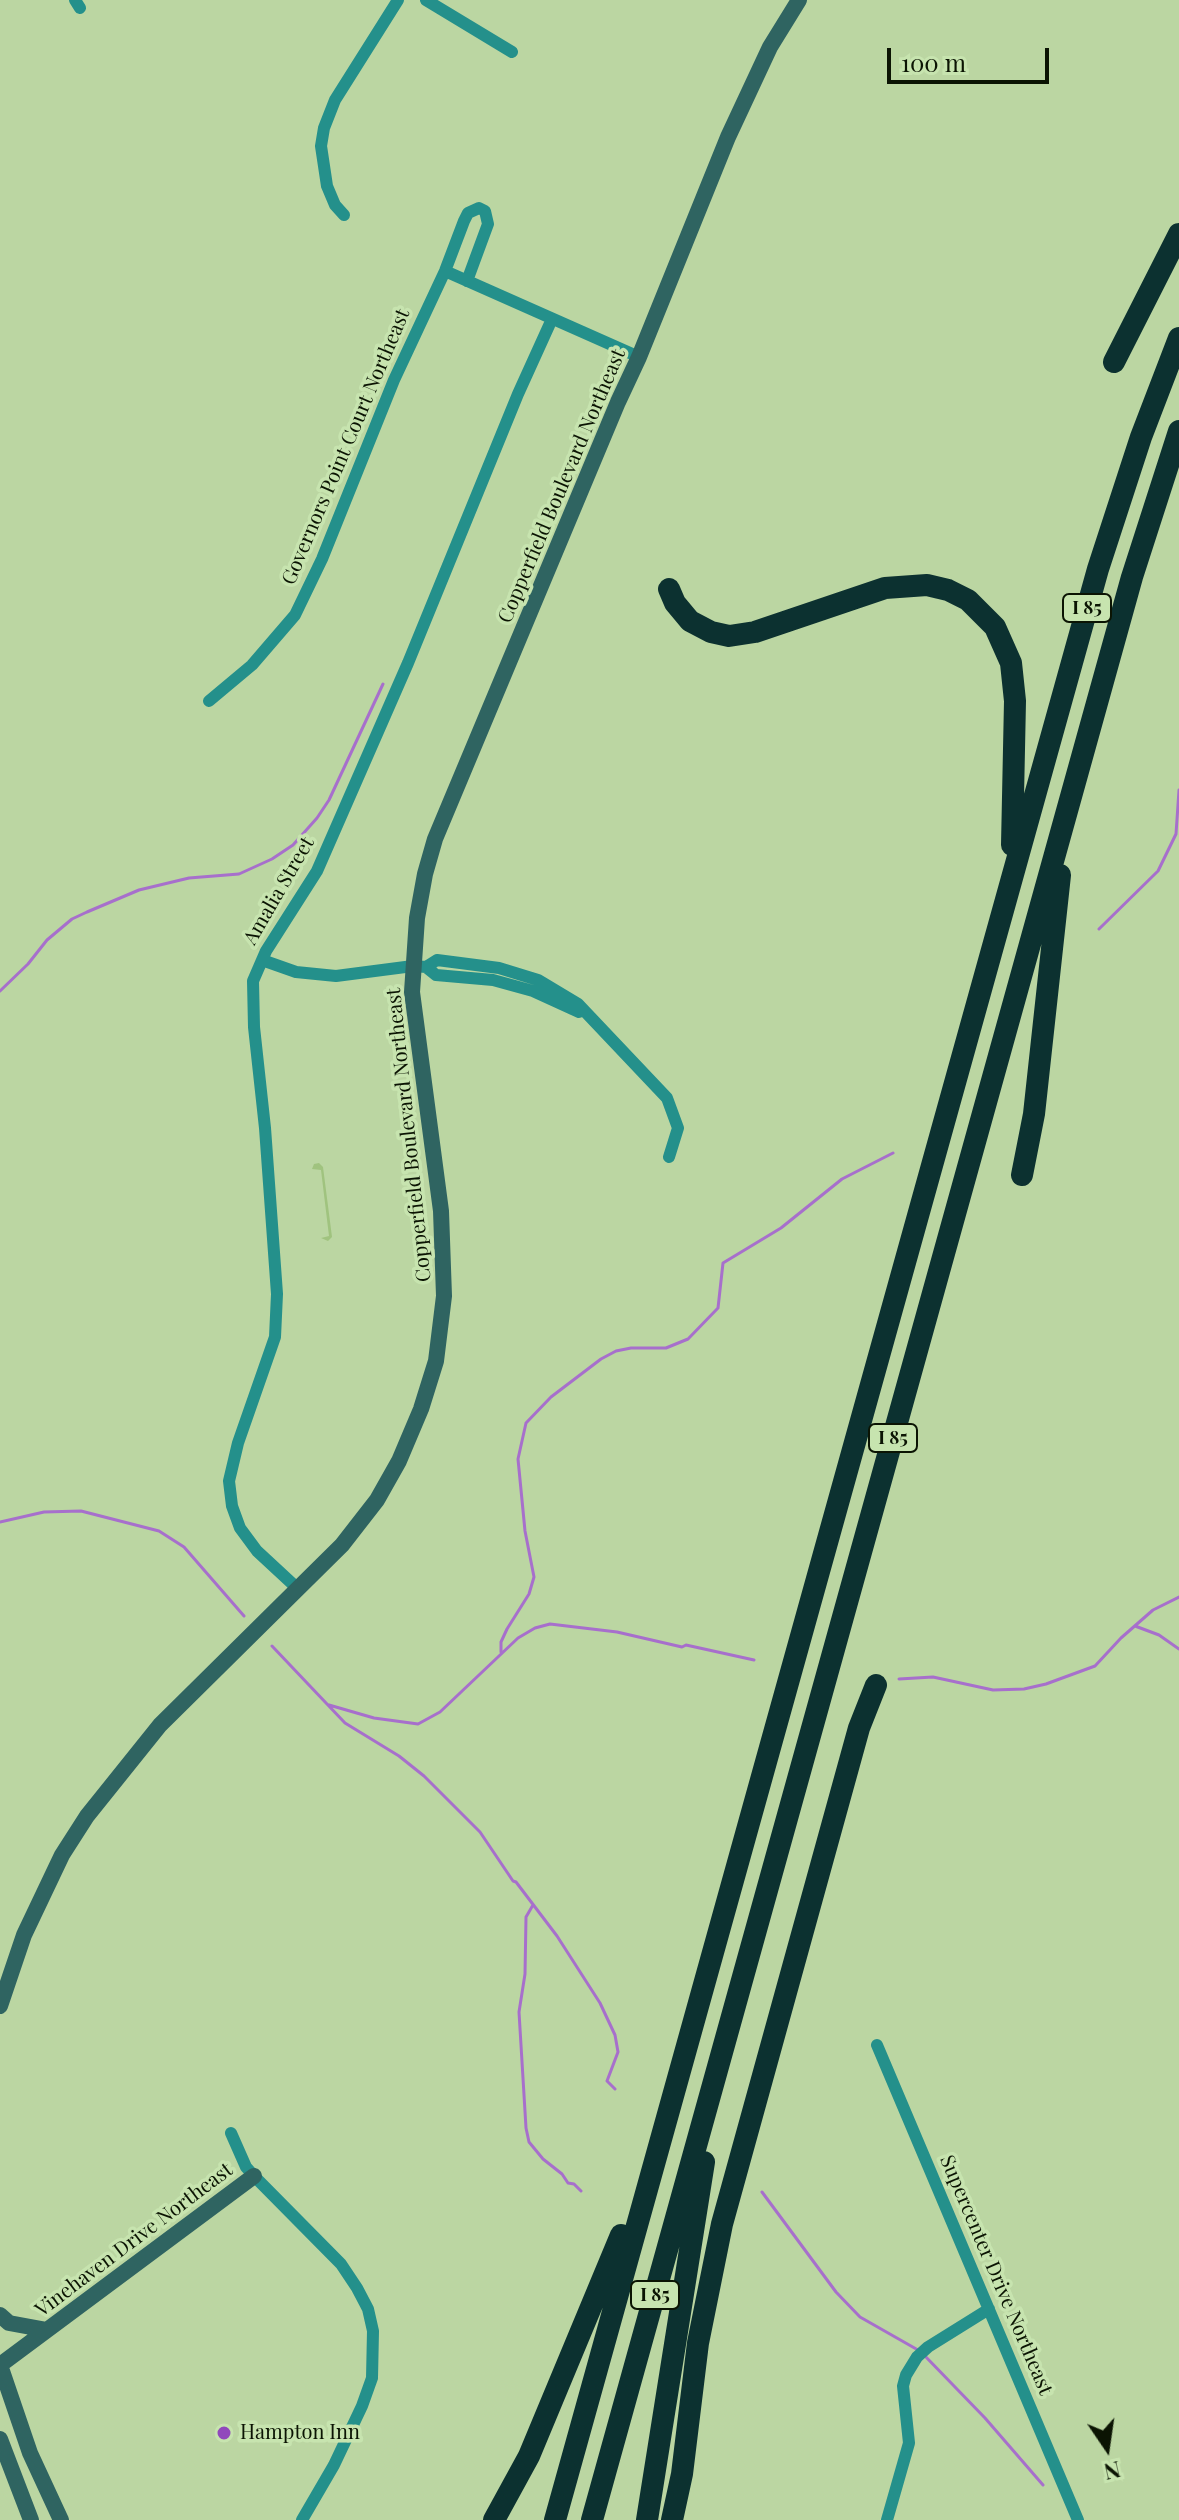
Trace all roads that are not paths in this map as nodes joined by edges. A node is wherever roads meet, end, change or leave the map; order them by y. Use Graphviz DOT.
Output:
graph roads {
  1 [pos="398,0"];
  2 [pos="426,0"];
  3 [pos="799,0"];
  4 [pos="512,52"];
  5 [pos="344,215"];
  6 [pos="1179,234"];
  7 [pos="445,271"];
  8 [pos="467,281"];
  9 [pos="552,319"];
  10 [pos="1179,338"];
  11 [pos="639,357"];
  12 [pos="1114,362"];
  13 [pos="1179,431"];
  14 [pos="669,589"];
  15 [pos="209,701"];
  16 [pos="1068,806"];
  17 [pos="1011,883"];
  18 [pos="262,960"];
  19 [pos="420,966"];
  20 [pos="669,1157"];
  21 [pos="1022,1175"];
  22 [pos="298,1589"];
  23 [pos="876,1685"];
  24 [pos="0,2006"];
  25 [pos="877,2045"];
  26 [pos="718,2070"];
  27 [pos="231,2133"];
  28 [pos="656,2153"];
  29 [pos="254,2176"];
  30 [pos="989,2309"];
  31 [pos="0,2315"];
  32 [pos="47,2330"];
  33 [pos="0,2365"];
  34 [pos="0,2439"];
  35 [pos="31,2520"];
  36 [pos="61,2520"];
  37 [pos="302,2520"];
  38 [pos="494,2520"];
  39 [pos="555,2520"];
  40 [pos="592,2520"];
  41 [pos="647,2520"];
  42 [pos="672,2520"];
  43 [pos="887,2520"];
  44 [pos="1078,2520"];
  1 -- 5 [label="street"];
  2 -- 4 [label="street"];
  3 -- 11 [label="main road, Copperfield Boulevard Northeast"];
  6 -- 12 [label="highway"];
  7 -- 8 [label="street"];
  7 -- 8 [label="street, Governors Point Court Northeast"];
  7 -- 15 [label="street, Governors Point Court Northeast"];
  8 -- 9 [label="street"];
  9 -- 11 [label="street"];
  9 -- 18 [label="street, Amalia Street"];
  10 -- 17 [label="highway, I 85"];
  11 -- 19 [label="main road, Copperfield Boulevard Northeast"];
  13 -- 16 [label="highway, I 85"];
  14 -- 17 [label="highway"];
  16 -- 21 [label="highway"];
  16 -- 26 [label="highway, I 85"];
  17 -- 28 [label="highway, I 85"];
  18 -- 19 [label="street"];
  18 -- 22 [label="street, Amalia Street"];
  19 -- 20 [label="street"];
  19 -- 22 [label="main road, Copperfield Boulevard Northeast"];
  22 -- 24 [label="main road, Copperfield Boulevard Northeast"];
  23 -- 42 [label="highway"];
  25 -- 30 [label="street, Supercenter Drive Northeast"];
  26 -- 40 [label="highway, I 85"];
  26 -- 41 [label="highway"];
  27 -- 29 [label="street"];
  28 -- 38 [label="highway"];
  28 -- 39 [label="highway, I 85"];
  29 -- 32 [label="main road, Vinehaven Drive Northeast"];
  29 -- 37 [label="street"];
  30 -- 43 [label="street"];
  30 -- 44 [label="street, Supercenter Drive Northeast"];
  31 -- 32 [label="main road"];
  32 -- 33 [label="main road, Vinehaven Drive Northeast"];
  33 -- 36 [label="main road"];
  34 -- 35 [label="main road"];
}
